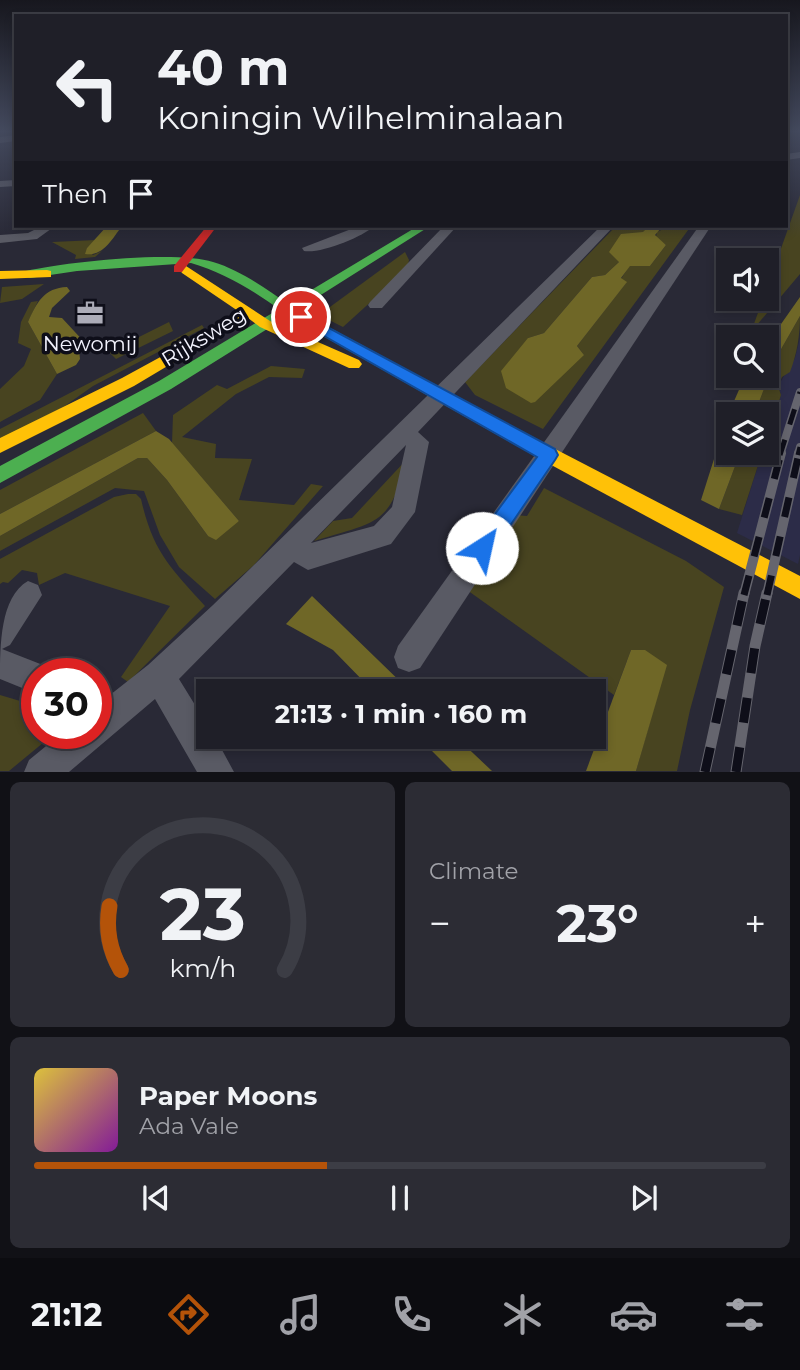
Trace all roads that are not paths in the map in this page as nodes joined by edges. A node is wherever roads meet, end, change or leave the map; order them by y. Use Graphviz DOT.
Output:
graph roads {
  1 [pos="46,228"];
  2 [pos="210,228"];
  3 [pos="364,228"];
  4 [pos="394,228"];
  5 [pos="422,228"];
  6 [pos="450,228"];
  7 [pos="606,228"];
  8 [pos="704,228"];
  9 [pos="0,239"];
  10 [pos="309,248"];
  11 [pos="182,266"];
  12 [pos="0,275"];
  13 [pos="299,284"];
  14 [pos="274,298"];
  15 [pos="376,305"];
  16 [pos="288,310"];
  17 [pos="248,314"];
  18 [pos="265,324"];
  19 [pos="436,399"];
  20 [pos="403,433"];
  21 [pos="0,446"];
  22 [pos="545,459"];
  23 [pos="0,475"];
  24 [pos="294,545"];
  25 [pos="800,588"];
  26 [pos="28,594"];
  27 [pos="800,602"];
  28 [pos="0,635"];
  29 [pos="409,657"];
  30 [pos="0,664"];
  31 [pos="21,672"];
  32 [pos="159,676"];
  33 [pos="112,711"];
  34 [pos="67,749"];
  35 [pos="41,772"];
  36 [pos="216,772"];
  1 -- 9 [label="street"];
  2 -- 11 [label="main road"];
  3 -- 10 [label="street"];
  4 -- 13 [label="main road"];
  5 -- 16 [label="main road, Rijksweg"];
  6 -- 15 [label="street"];
  7 -- 19 [label="street"];
  8 -- 22 [label="street"];
  11 -- 12 [label="main road"];
  11 -- 14 [label="main road"];
  11 -- 17 [label="main road"];
  14 -- 16 [label="main road"];
  14 -- 17 [label="main road, Rijksweg"];
  16 -- 18 [label="main road, Rijksweg"];
  16 -- 19 [label="main road"];
  17 -- 18 [label="main road"];
  17 -- 21 [label="main road, Rijksweg"];
  18 -- 19 [label="main road"];
  18 -- 23 [label="main road, Rijksweg"];
  19 -- 20 [label="street"];
  19 -- 22 [label="main road"];
  20 -- 24 [label="street"];
  20 -- 24 [label="street"];
  22 -- 25 [label="main road"];
  22 -- 27 [label="main road"];
  22 -- 29 [label="street"];
  24 -- 32 [label="street"];
  26 -- 28 [label="street"];
  30 -- 31 [label="street"];
  32 -- 33 [label="street"];
  32 -- 36 [label="street"];
  34 -- 35 [label="street"];
}
